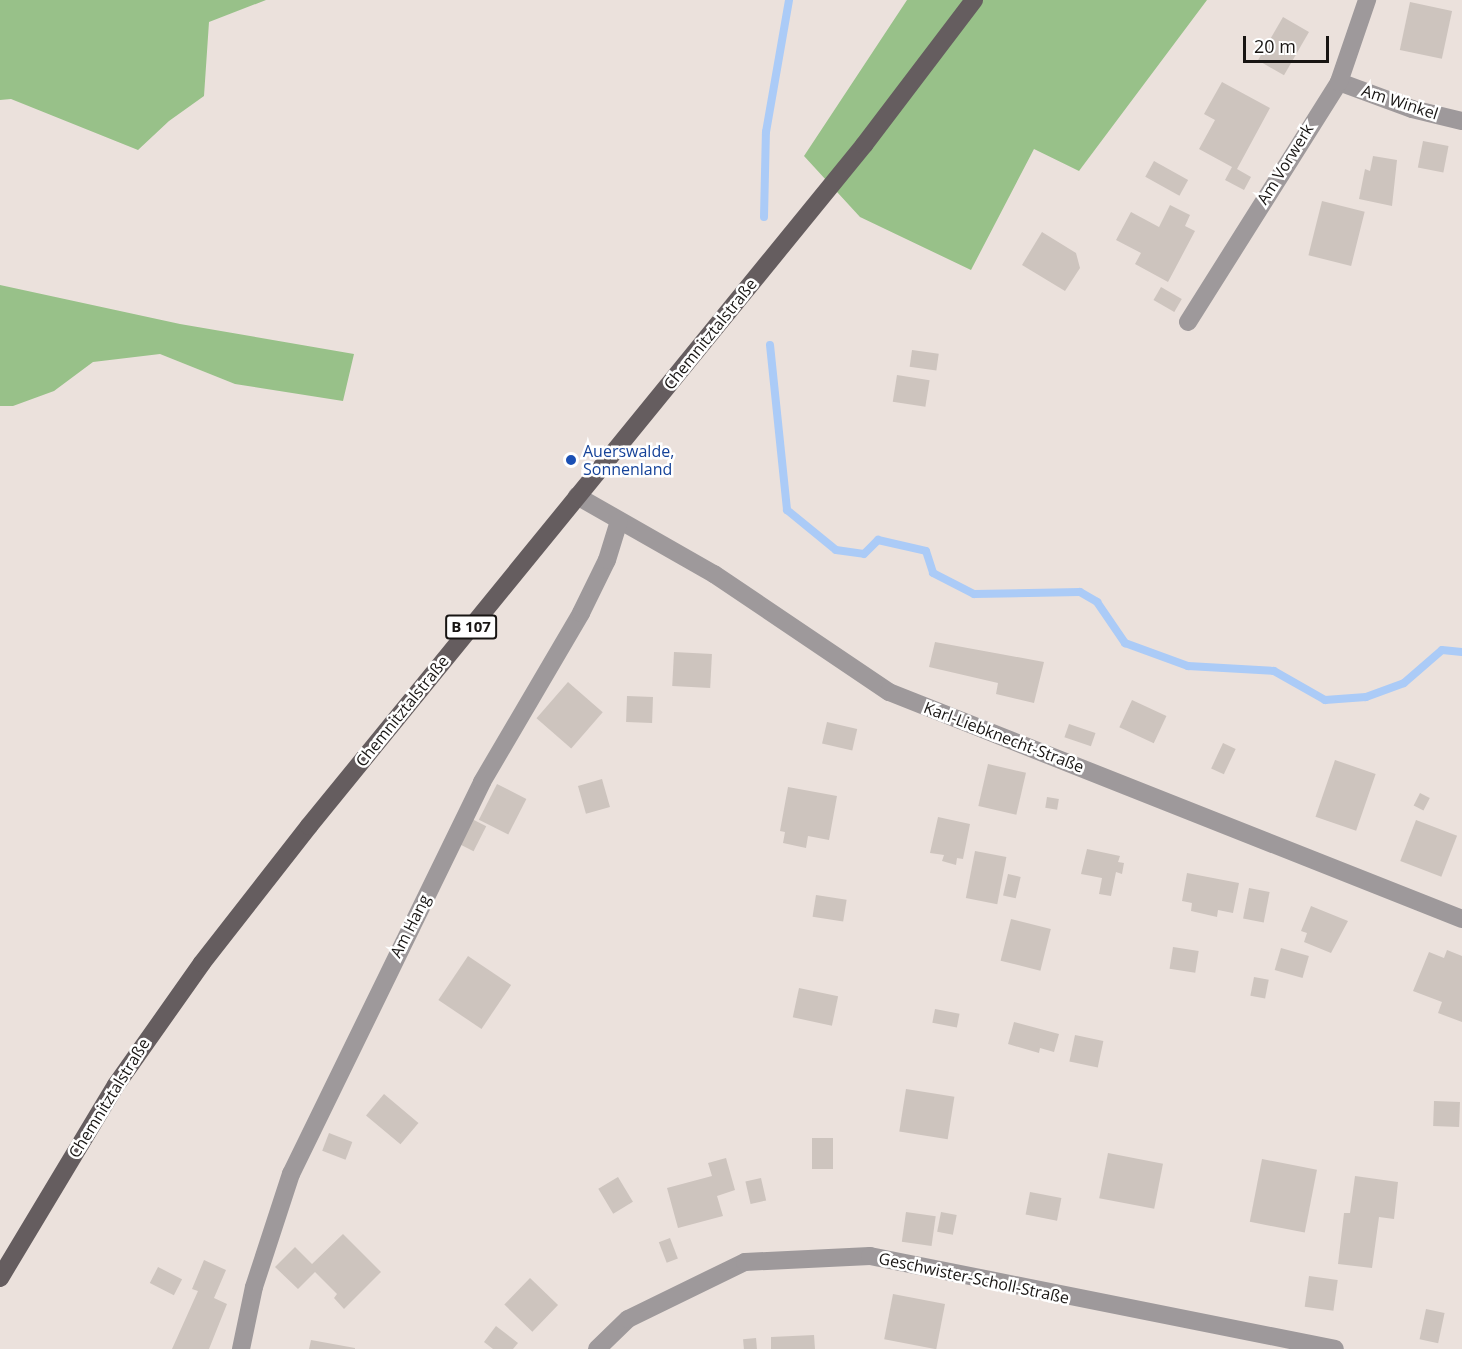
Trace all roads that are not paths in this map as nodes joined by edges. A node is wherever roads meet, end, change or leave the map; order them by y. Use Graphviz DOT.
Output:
graph roads {
  1 [pos="974,0"];
  2 [pos="1367,0"];
  3 [pos="1339,82"];
  4 [pos="1462,121"];
  5 [pos="1188,322"];
  6 [pos="577,496"];
  7 [pos="619,521"];
  8 [pos="1462,919"];
  9 [pos="0,1278"];
  10 [pos="241,1349"];
  11 [pos="597,1349"];
  12 [pos="1335,1349"];
  1 -- 6 [label="main road, Chemnitztalstraße / B 107"];
  2 -- 3 [label="street, Am Vorwerk"];
  3 -- 4 [label="street, Am Winkel"];
  3 -- 5 [label="street, Am Vorwerk"];
  6 -- 7 [label="street, Karl-Liebknecht-Straße"];
  6 -- 9 [label="main road, Chemnitztalstraße / B 107"];
  7 -- 8 [label="street, Karl-Liebknecht-Straße"];
  7 -- 10 [label="street, Am Hang"];
  11 -- 12 [label="street, Geschwister-Scholl-Straße"];
}
